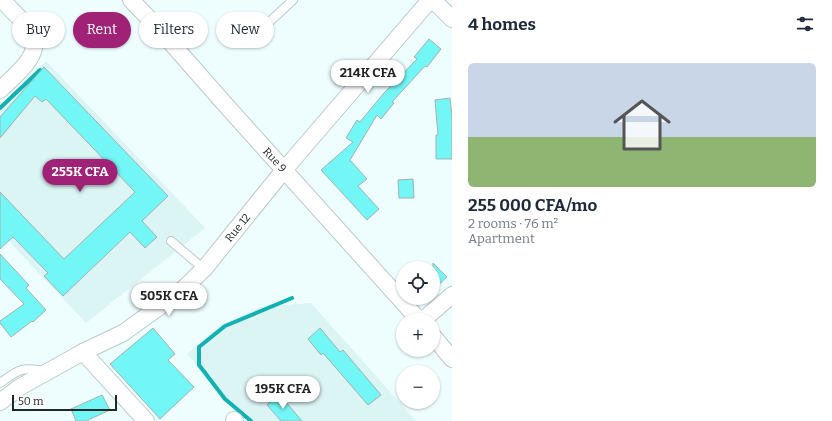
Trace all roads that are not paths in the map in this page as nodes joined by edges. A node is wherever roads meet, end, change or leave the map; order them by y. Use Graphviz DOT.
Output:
graph roads {
  1 [pos="2,0"];
  2 [pos="131,0"];
  3 [pos="293,0"];
  4 [pos="430,0"];
  5 [pos="434,0"];
  6 [pos="274,18"];
  7 [pos="452,20"];
  8 [pos="0,90"];
  9 [pos="284,170"];
  10 [pos="171,240"];
  11 [pos="204,269"];
  12 [pos="452,295"];
  13 [pos="413,313"];
  14 [pos="431,313"];
  15 [pos="440,344"];
  16 [pos="83,352"];
  17 [pos="452,359"];
  18 [pos="48,372"];
  19 [pos="0,383"];
  20 [pos="0,402"];
  21 [pos="141,419"];
  1 -- 8 [label="street"];
  2 -- 9 [label="street, Rue 9"];
  3 -- 6 [label="lane"];
  4 -- 9 [label="street, Rue 12"];
  5 -- 7 [label="street"];
  9 -- 11 [label="street, Rue 12"];
  9 -- 13 [label="street, Rue 9"];
  10 -- 11 [label="lane"];
  11 -- 16 [label="street, Rue 12"];
  12 -- 14 [label="street"];
  15 -- 17 [label="street"];
  16 -- 18 [label="street, Rue 12"];
  16 -- 21 [label="street"];
  18 -- 19 [label="lane"];
  18 -- 20 [label="street, Rue 12"];
}
